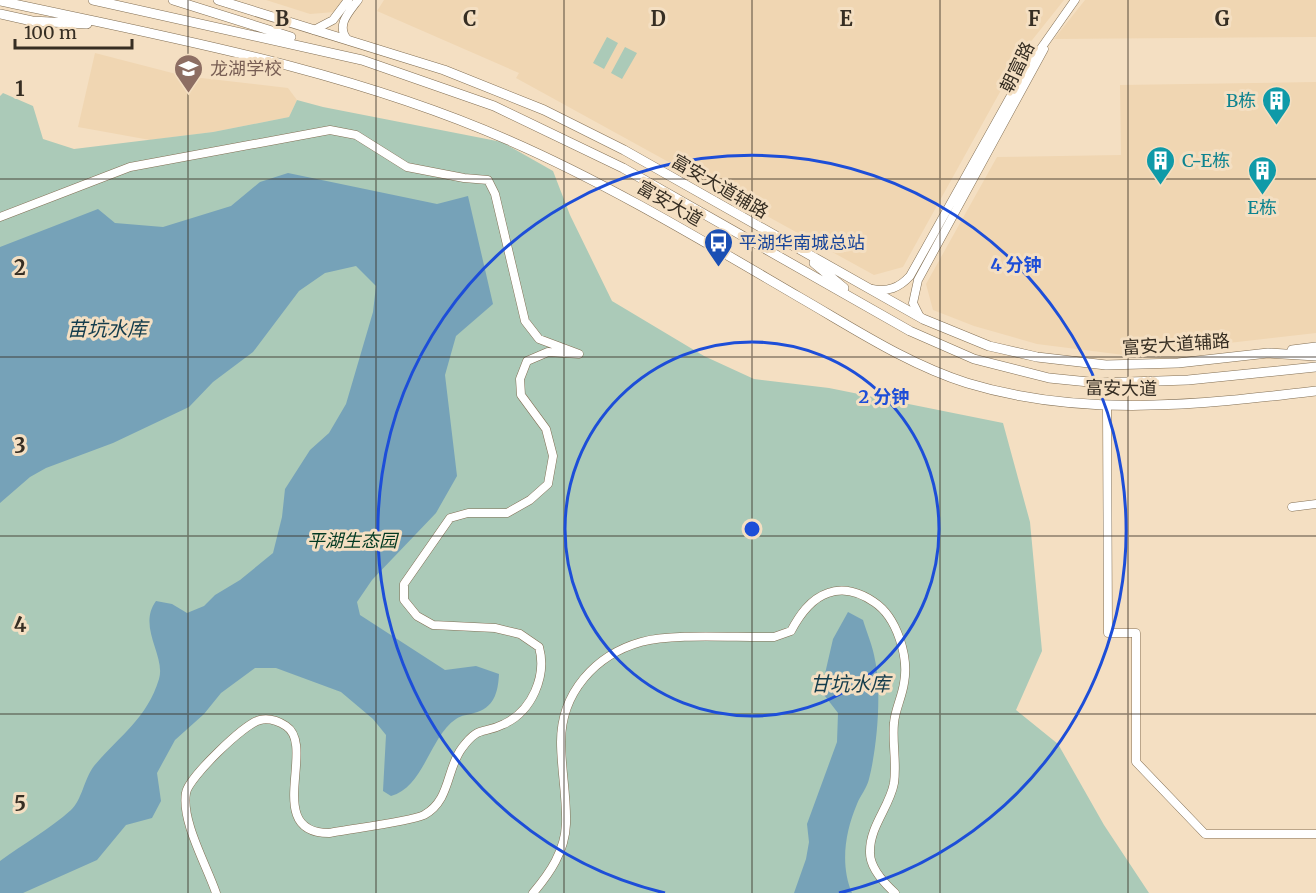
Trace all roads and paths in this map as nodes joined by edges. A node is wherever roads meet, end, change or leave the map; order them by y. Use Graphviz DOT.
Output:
graph roads {
  1 [pos="93,0"];
  2 [pos="173,0"];
  3 [pos="218,0"];
  4 [pos="348,0"];
  5 [pos="358,0"];
  6 [pos="1075,0"];
  7 [pos="0,1"];
  8 [pos="0,14"];
  9 [pos="112,25"];
  10 [pos="314,30"];
  11 [pos="348,40"];
  12 [pos="1047,42"];
  13 [pos="362,60"];
  14 [pos="0,217"];
  15 [pos="795,247"];
  16 [pos="868,288"];
  17 [pos="865,305"];
  18 [pos="923,319"];
  19 [pos="1316,347"];
  20 [pos="1268,353"];
  21 [pos="1316,356"];
  22 [pos="1316,366"];
  23 [pos="1316,391"];
  24 [pos="1107,406"];
  25 [pos="1316,504"];
  26 [pos="1292,507"];
  27 [pos="1316,834"];
  28 [pos="216,893"];
  29 [pos="533,893"];
  30 [pos="895,893"];
  1 -- 13 [label="main road, 富安大道"];
  2 -- 13 [label="main road"];
  3 -- 10 [label="main road, 富安大道辅路"];
  4 -- 10 [label="street"];
  5 -- 11 [label="street"];
  6 -- 12 [label="street"];
  7 -- 9 [label="main road, 富安大道"];
  8 -- 9 [label="main road"];
  9 -- 24 [label="main road, 富安大道"];
  10 -- 11 [label="main road, 富安大道辅路"];
  11 -- 15 [label="main road, 富安大道辅路"];
  12 -- 16 [label="street, 朝富路"];
  12 -- 18 [label="street, 朝富路"];
  13 -- 17 [label="main road, 富安大道"];
  14 -- 28 [label="street"];
  15 -- 16 [label="main road, 富安大道辅路"];
  15 -- 17 [label="main road"];
  16 -- 18 [label="main road, 富安大道辅路"];
  17 -- 22 [label="main road, 富安大道"];
  18 -- 20 [label="main road, 富安大道辅路"];
  19 -- 20 [label="main road"];
  20 -- 21 [label="main road, 富安大道辅路"];
  23 -- 24 [label="main road, 富安大道"];
  24 -- 27 [label="street"];
  25 -- 26 [label="street"];
  29 -- 30 [label="street"];
}
